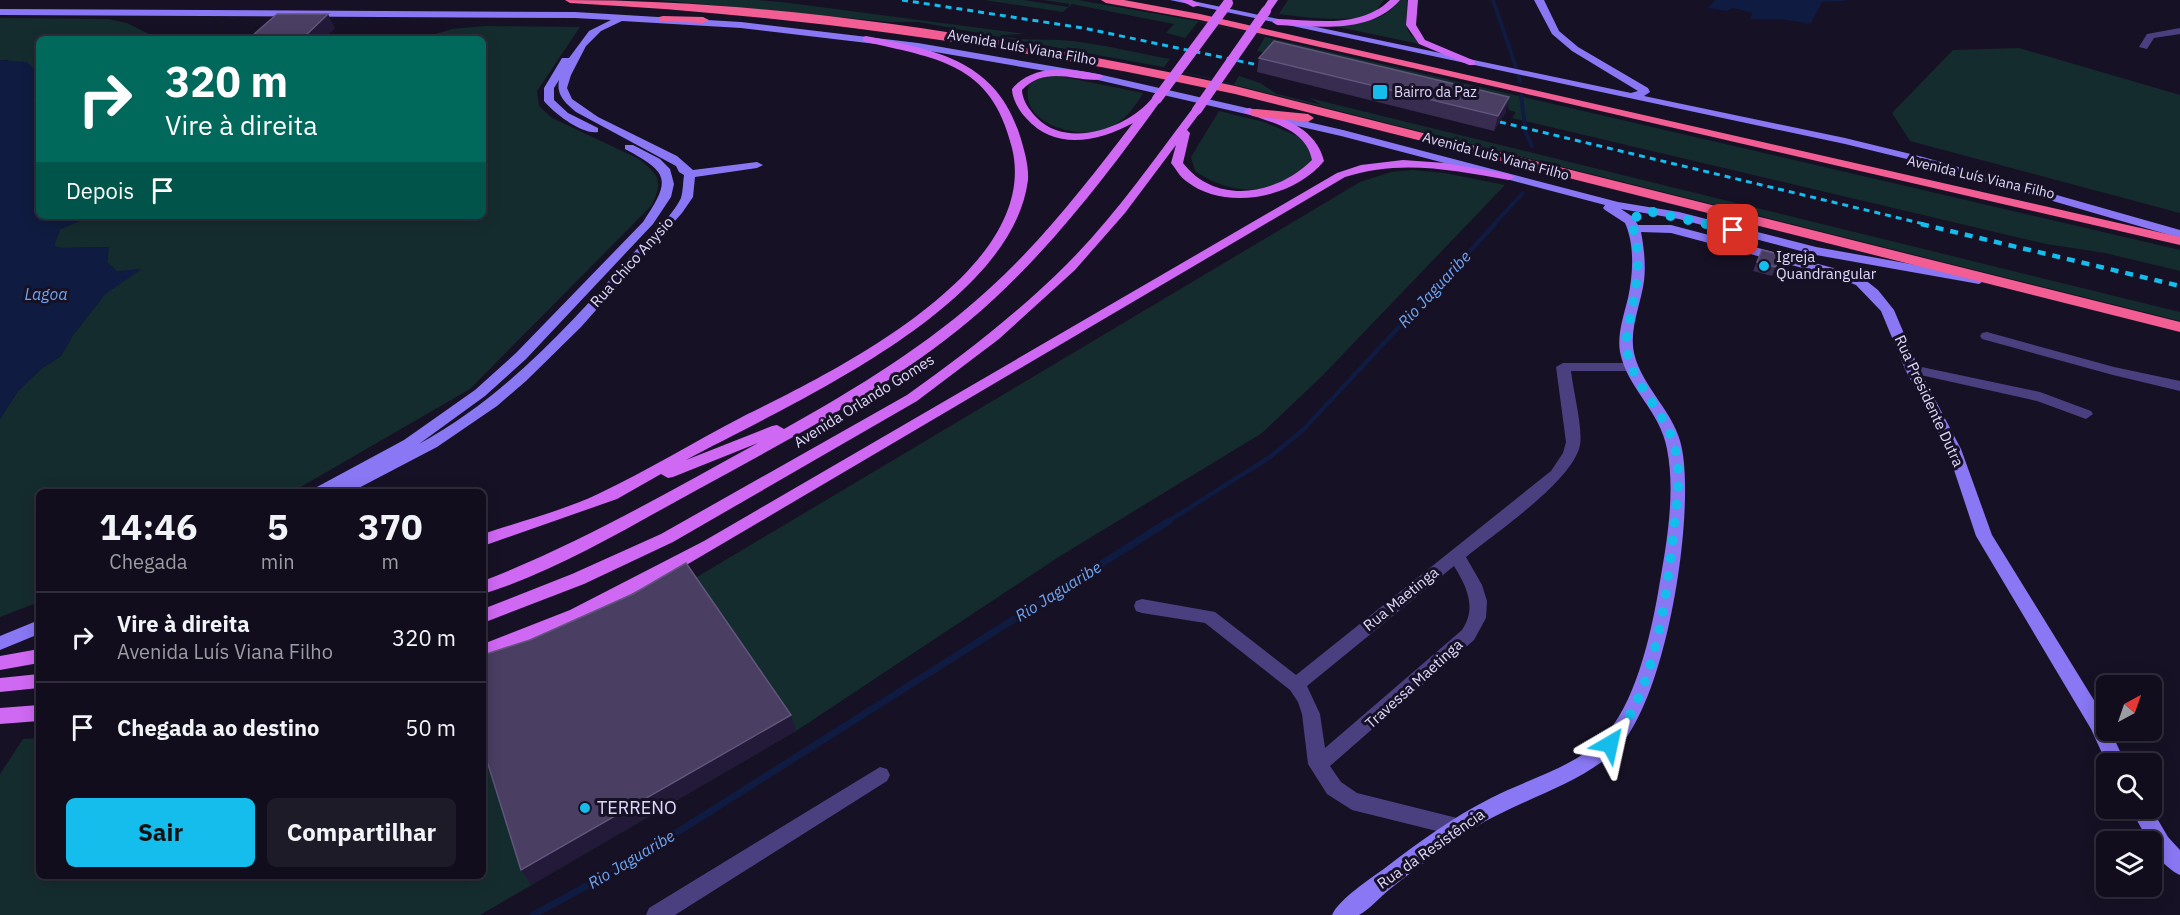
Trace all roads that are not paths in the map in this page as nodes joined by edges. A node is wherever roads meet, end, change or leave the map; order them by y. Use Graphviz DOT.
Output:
graph roads {
  1 [pos="570,0"];
  2 [pos="1106,0"];
  3 [pos="1175,0"];
  4 [pos="1185,0"];
  5 [pos="1273,0"];
  6 [pos="1395,0"];
  7 [pos="1413,0"];
  8 [pos="1539,0"];
  9 [pos="1229,2"];
  10 [pos="1197,5"];
  11 [pos="0,12"];
  12 [pos="575,15"];
  13 [pos="635,18"];
  14 [pos="663,19"];
  15 [pos="849,22"];
  16 [pos="1277,22"];
  17 [pos="2180,31"];
  18 [pos="866,39"];
  19 [pos="2144,47"];
  20 [pos="1475,63"];
  21 [pos="1098,76"];
  22 [pos="1625,96"];
  23 [pos="1148,111"];
  24 [pos="1253,112"];
  25 [pos="1193,115"];
  26 [pos="1376,126"];
  27 [pos="757,165"];
  28 [pos="690,174"];
  29 [pos="666,177"];
  30 [pos="1509,177"];
  31 [pos="1587,197"];
  32 [pos="1648,211"];
  33 [pos="1632,224"];
  34 [pos="2180,234"];
  35 [pos="2180,241"];
  36 [pos="2016,286"];
  37 [pos="2180,327"];
  38 [pos="1987,336"];
  39 [pos="1631,368"];
  40 [pos="1912,369"];
  41 [pos="2180,386"];
  42 [pos="836,407"];
  43 [pos="2086,414"];
  44 [pos="326,489"];
  45 [pos="344,489"];
  46 [pos="603,498"];
  47 [pos="486,539"];
  48 [pos="1456,555"];
  49 [pos="486,587"];
  50 [pos="1142,606"];
  51 [pos="486,615"];
  52 [pos="36,628"];
  53 [pos="0,643"];
  54 [pos="486,650"];
  55 [pos="36,657"];
  56 [pos="0,663"];
  57 [pos="36,681"];
  58 [pos="0,685"];
  59 [pos="1296,685"];
  60 [pos="36,713"];
  61 [pos="0,716"];
  62 [pos="2112,753"];
  63 [pos="1318,764"];
  64 [pos="880,775"];
  65 [pos="2147,819"];
  66 [pos="1457,827"];
  67 [pos="2180,865"];
  68 [pos="656,915"];
  69 [pos="1342,915"];
  1 -- 15 [label="highway, Avenida Luís Viana Filho"];
  2 -- 35 [label="highway, Avenida Luís Viana Filho"];
  3 -- 10 [label="street, Avenida Luís Viana Filho"];
  4 -- 10 [label="main road"];
  5 -- 25 [label="main road, Avenida Orlando Gomes, bridge"];
  6 -- 16 [label="main road"];
  7 -- 20 [label="main road"];
  8 -- 22 [label="street"];
  9 -- 23 [label="main road, Avenida Orlando Gomes, bridge"];
  10 -- 16 [label="street, Avenida Luís Viana Filho"];
  11 -- 12 [label="street, Avenida Luís Viana Filho"];
  12 -- 13 [label="street, Avenida Luís Viana Filho"];
  12 -- 29 [label="street"];
  13 -- 14 [label="street, Avenida Luís Viana Filho"];
  13 -- 28 [label="street"];
  14 -- 15 [label="highway"];
  14 -- 18 [label="street, Avenida Luís Viana Filho"];
  15 -- 26 [label="highway, Avenida Luís Viana Filho"];
  16 -- 20 [label="street, Avenida Luís Viana Filho"];
  17 -- 19 [label="street"];
  18 -- 21 [label="street, Avenida Luís Viana Filho"];
  18 -- 46 [label="main road"];
  20 -- 22 [label="street, Avenida Luís Viana Filho"];
  21 -- 23 [label="main road"];
  21 -- 24 [label="street, Avenida Luís Viana Filho"];
  22 -- 34 [label="street, Avenida Luís Viana Filho"];
  23 -- 42 [label="main road, Avenida Orlando Gomes"];
  24 -- 25 [label="main road"];
  24 -- 26 [label="highway"];
  24 -- 30 [label="street, Avenida Luís Viana Filho"];
  25 -- 51 [label="main road, Avenida Orlando Gomes"];
  26 -- 36 [label="highway, Avenida Luís Viana Filho"];
  27 -- 28 [label="street"];
  28 -- 29 [label="street"];
  28 -- 45 [label="street, Rua Chico Anysio"];
  29 -- 44 [label="street, Rua Chico Anysio"];
  30 -- 31 [label="street, Avenida Luís Viana Filho"];
  30 -- 54 [label="main road"];
  31 -- 32 [label="street, Avenida Luís Viana Filho"];
  31 -- 33 [label="street"];
  32 -- 33 [label="street"];
  32 -- 36 [label="street, Avenida Luís Viana Filho"];
  33 -- 39 [label="street, Rua da Resistência"];
  33 -- 40 [label="street, Rua Presidente Dutra"];
  36 -- 37 [label="highway, Avenida Luís Viana Filho"];
  38 -- 41 [label="street"];
  39 -- 48 [label="street, Rua Maetinga"];
  39 -- 66 [label="street, Rua da Resistência"];
  40 -- 43 [label="street"];
  40 -- 62 [label="street, Rua Presidente Dutra"];
  42 -- 46 [label="main road"];
  42 -- 49 [label="main road, Avenida Orlando Gomes"];
  46 -- 47 [label="main road"];
  48 -- 59 [label="street, Rua Maetinga"];
  48 -- 63 [label="street, Travessa Maetinga"];
  50 -- 59 [label="street"];
  52 -- 53 [label="street"];
  55 -- 56 [label="main road"];
  57 -- 58 [label="main road"];
  59 -- 63 [label="street"];
  60 -- 61 [label="main road"];
  63 -- 66 [label="street"];
  64 -- 68 [label="street"];
  65 -- 67 [label="street"];
  66 -- 69 [label="street, Rua da Resistência"];
}
